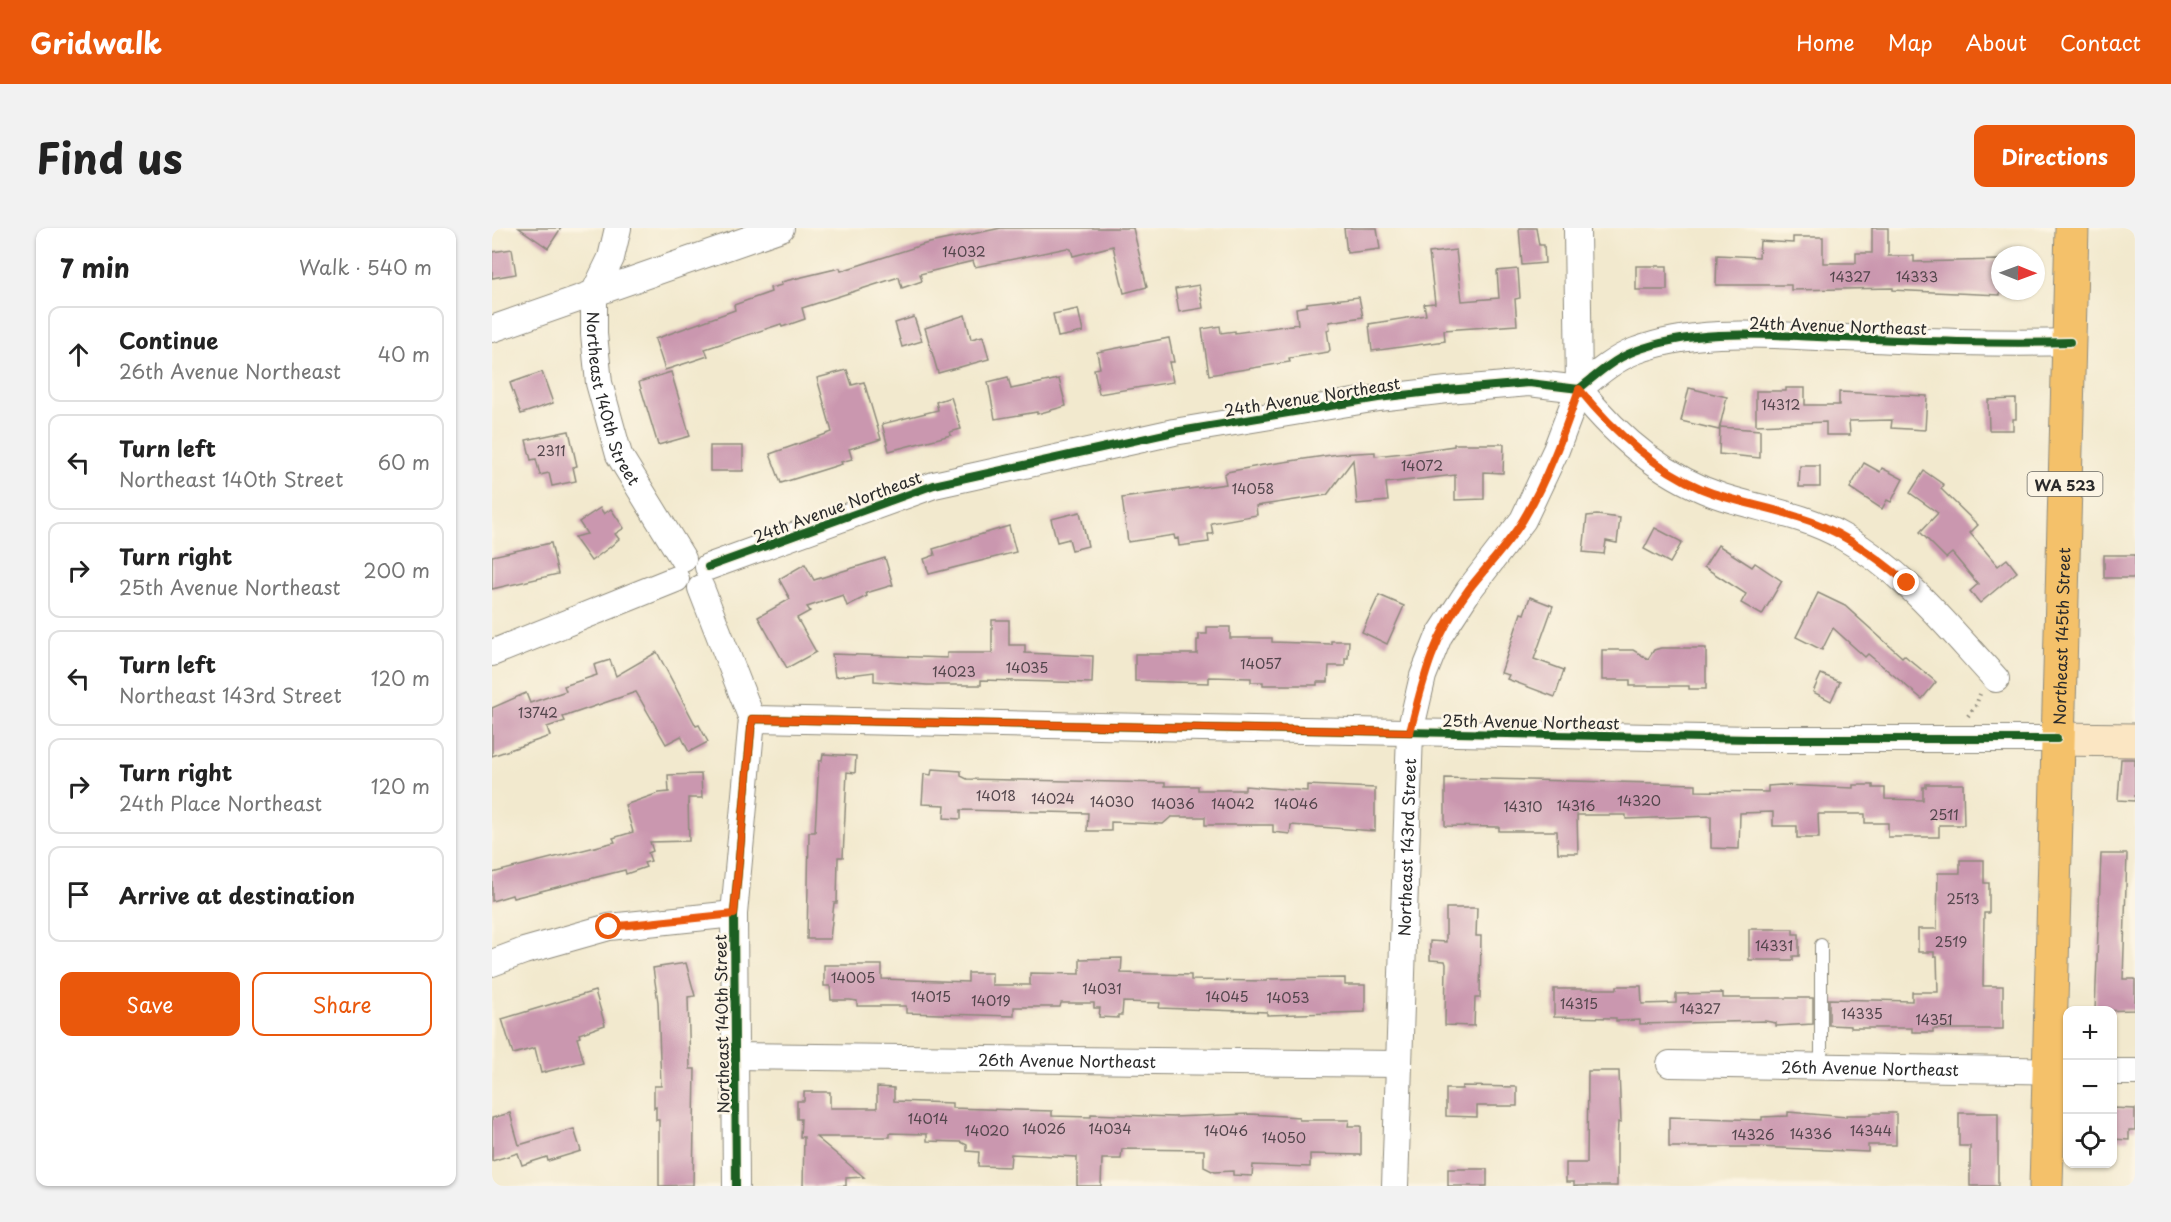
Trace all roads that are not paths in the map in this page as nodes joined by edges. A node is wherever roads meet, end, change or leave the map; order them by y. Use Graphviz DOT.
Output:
graph roads {
  1 [pos="618,228"];
  2 [pos="781,228"];
  3 [pos="1577,228"];
  4 [pos="2072,228"];
  5 [pos="594,293"];
  6 [pos="492,329"];
  7 [pos="2070,342"];
  8 [pos="1579,389"];
  9 [pos="680,569"];
  10 [pos="704,578"];
  11 [pos="492,653"];
  12 [pos="1988,686"];
  13 [pos="752,719"];
  14 [pos="1410,732"];
  15 [pos="2057,740"];
  16 [pos="2135,740"];
  17 [pos="734,914"];
  18 [pos="1821,945"];
  19 [pos="492,963"];
  20 [pos="735,1056"];
  21 [pos="1397,1064"];
  22 [pos="1670,1064"];
  23 [pos="1821,1067"];
  24 [pos="2059,1070"];
  25 [pos="2117,1072"];
  26 [pos="2135,1072"];
  27 [pos="736,1186"];
  28 [pos="1395,1186"];
  29 [pos="2046,1186"];
  1 -- 5 [label="street, Northeast 140th Street"];
  2 -- 5 [label="street"];
  3 -- 8 [label="street, Northeast 143rd Street"];
  4 -- 7 [label="main road, Northeast 145th Street / WA 523"];
  5 -- 6 [label="street"];
  5 -- 9 [label="street, Northeast 140th Street"];
  7 -- 8 [label="street, 24th Avenue Northeast"];
  7 -- 15 [label="main road, Northeast 145th Street / WA 523"];
  8 -- 10 [label="street, 24th Avenue Northeast"];
  8 -- 12 [label="street"];
  8 -- 14 [label="street, Northeast 143rd Street"];
  9 -- 10 [label="street"];
  9 -- 11 [label="street"];
  10 -- 13 [label="street, Northeast 140th Street"];
  13 -- 14 [label="street, 25th Avenue Northeast"];
  13 -- 17 [label="street, Northeast 140th Street"];
  14 -- 15 [label="street, 25th Avenue Northeast"];
  14 -- 21 [label="street, Northeast 143rd Street"];
  15 -- 16 [label="street, 25th Avenue Northeast"];
  15 -- 24 [label="main road, Northeast 145th Street / WA 523"];
  17 -- 19 [label="street"];
  17 -- 20 [label="street, Northeast 140th Street"];
  18 -- 23 [label="lane"];
  20 -- 21 [label="street, 26th Avenue Northeast"];
  20 -- 27 [label="street, Northeast 140th Street"];
  21 -- 28 [label="street, Northeast 143rd Street"];
  22 -- 23 [label="street, 26th Avenue Northeast"];
  23 -- 24 [label="street, 26th Avenue Northeast"];
  24 -- 29 [label="main road, Northeast 145th Street / WA 523"];
  25 -- 26 [label="street"];
}
